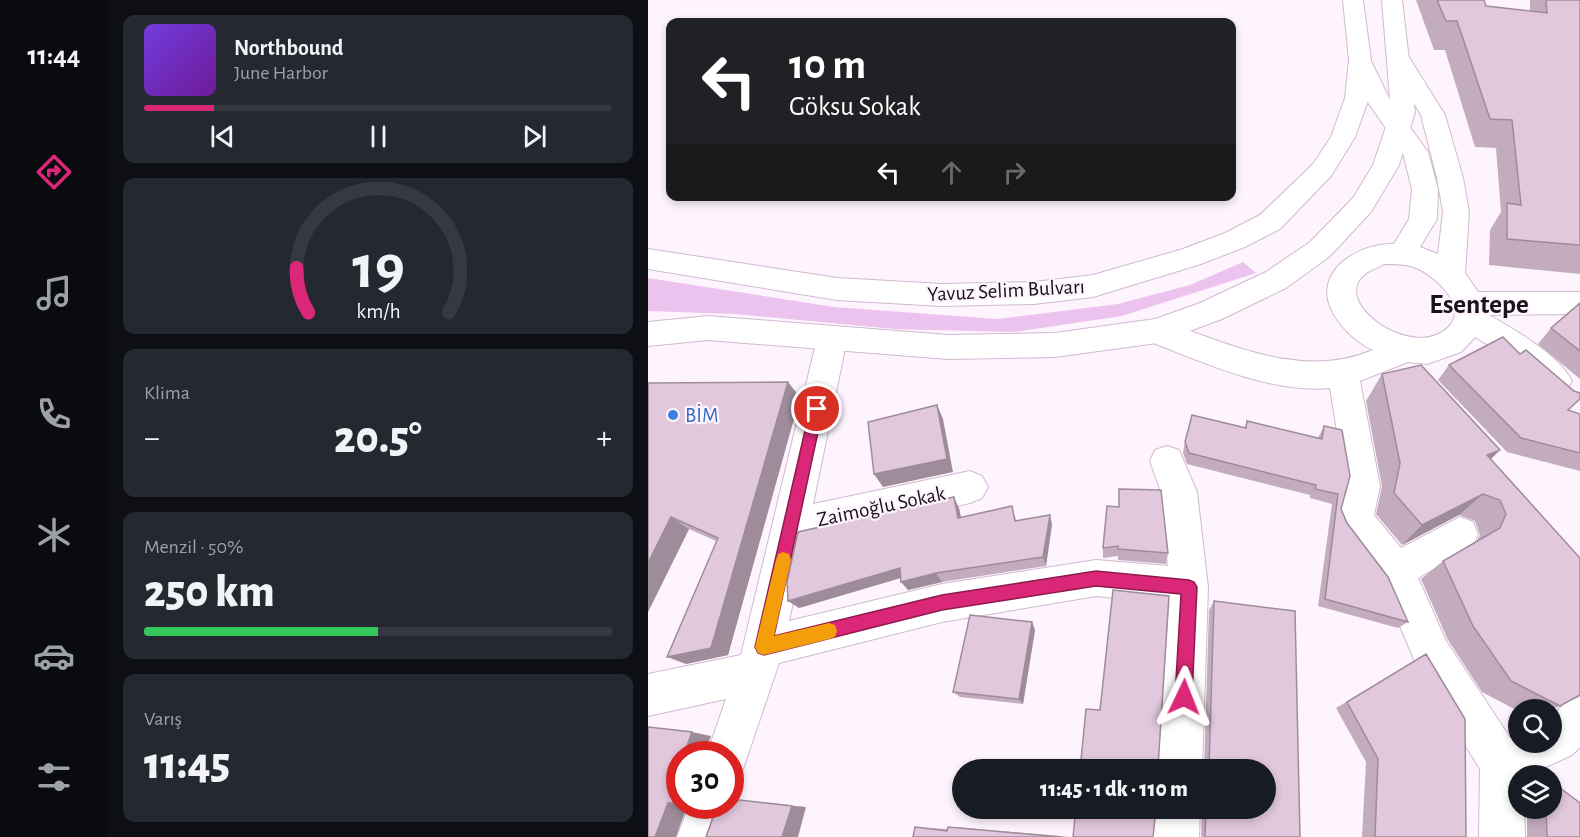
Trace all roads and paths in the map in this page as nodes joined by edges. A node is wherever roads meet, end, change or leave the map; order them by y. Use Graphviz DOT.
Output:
graph roads {
  1 [pos="1353,0"];
  2 [pos="1392,0"];
  3 [pos="1399,59"];
  4 [pos="1360,60"];
  5 [pos="1397,128"];
  6 [pos="1402,254"];
  7 [pos="648,260"];
  8 [pos="1450,275"];
  9 [pos="1580,303"];
  10 [pos="1469,311"];
  11 [pos="1157,331"];
  12 [pos="648,334"];
  13 [pos="832,339"];
  14 [pos="1399,352"];
  15 [pos="1343,373"];
  16 [pos="1416,381"];
  17 [pos="1571,394"];
  18 [pos="1167,461"];
  19 [pos="970,487"];
  20 [pos="791,526"];
  21 [pos="1460,534"];
  22 [pos="1396,571"];
  23 [pos="1189,587"];
  24 [pos="760,660"];
  25 [pos="648,695"];
  26 [pos="1580,718"];
  27 [pos="732,741"];
  28 [pos="1181,759"];
  29 [pos="1502,764"];
  30 [pos="706,819"];
  31 [pos="1177,819"];
  32 [pos="700,837"];
  33 [pos="1176,837"];
  34 [pos="1502,837"];
  1 -- 4 [label="street, Yavuz Selim Bulvarı"];
  2 -- 3 [label="street"];
  3 -- 5 [label="street"];
  3 -- 8 [label="street"];
  4 -- 5 [label="street, Yavuz Selim Bulvarı"];
  4 -- 7 [label="street, Yavuz Selim Bulvarı"];
  5 -- 6 [label="street, Yavuz Selim Bulvarı"];
  5 -- 11 [label="street"];
  6 -- 8 [label="street"];
  6 -- 14 [label="street"];
  8 -- 10 [label="street"];
  9 -- 10 [label="street"];
  10 -- 14 [label="street"];
  10 -- 17 [label="street"];
  11 -- 13 [label="street"];
  11 -- 15 [label="street"];
  12 -- 13 [label="street"];
  13 -- 20 [label="street"];
  14 -- 15 [label="street"];
  14 -- 16 [label="street"];
  15 -- 22 [label="street"];
  18 -- 23 [label="street"];
  19 -- 20 [label="street, Zaimoğlu Sokak"];
  20 -- 24 [label="street"];
  21 -- 22 [label="street"];
  22 -- 29 [label="street"];
  23 -- 24 [label="street"];
  23 -- 28 [label="street"];
  24 -- 25 [label="street"];
  24 -- 27 [label="street"];
  26 -- 29 [label="street"];
  29 -- 34 [label="street"];
  30 -- 32 [label="street"];
  31 -- 33 [label="street"];
}
